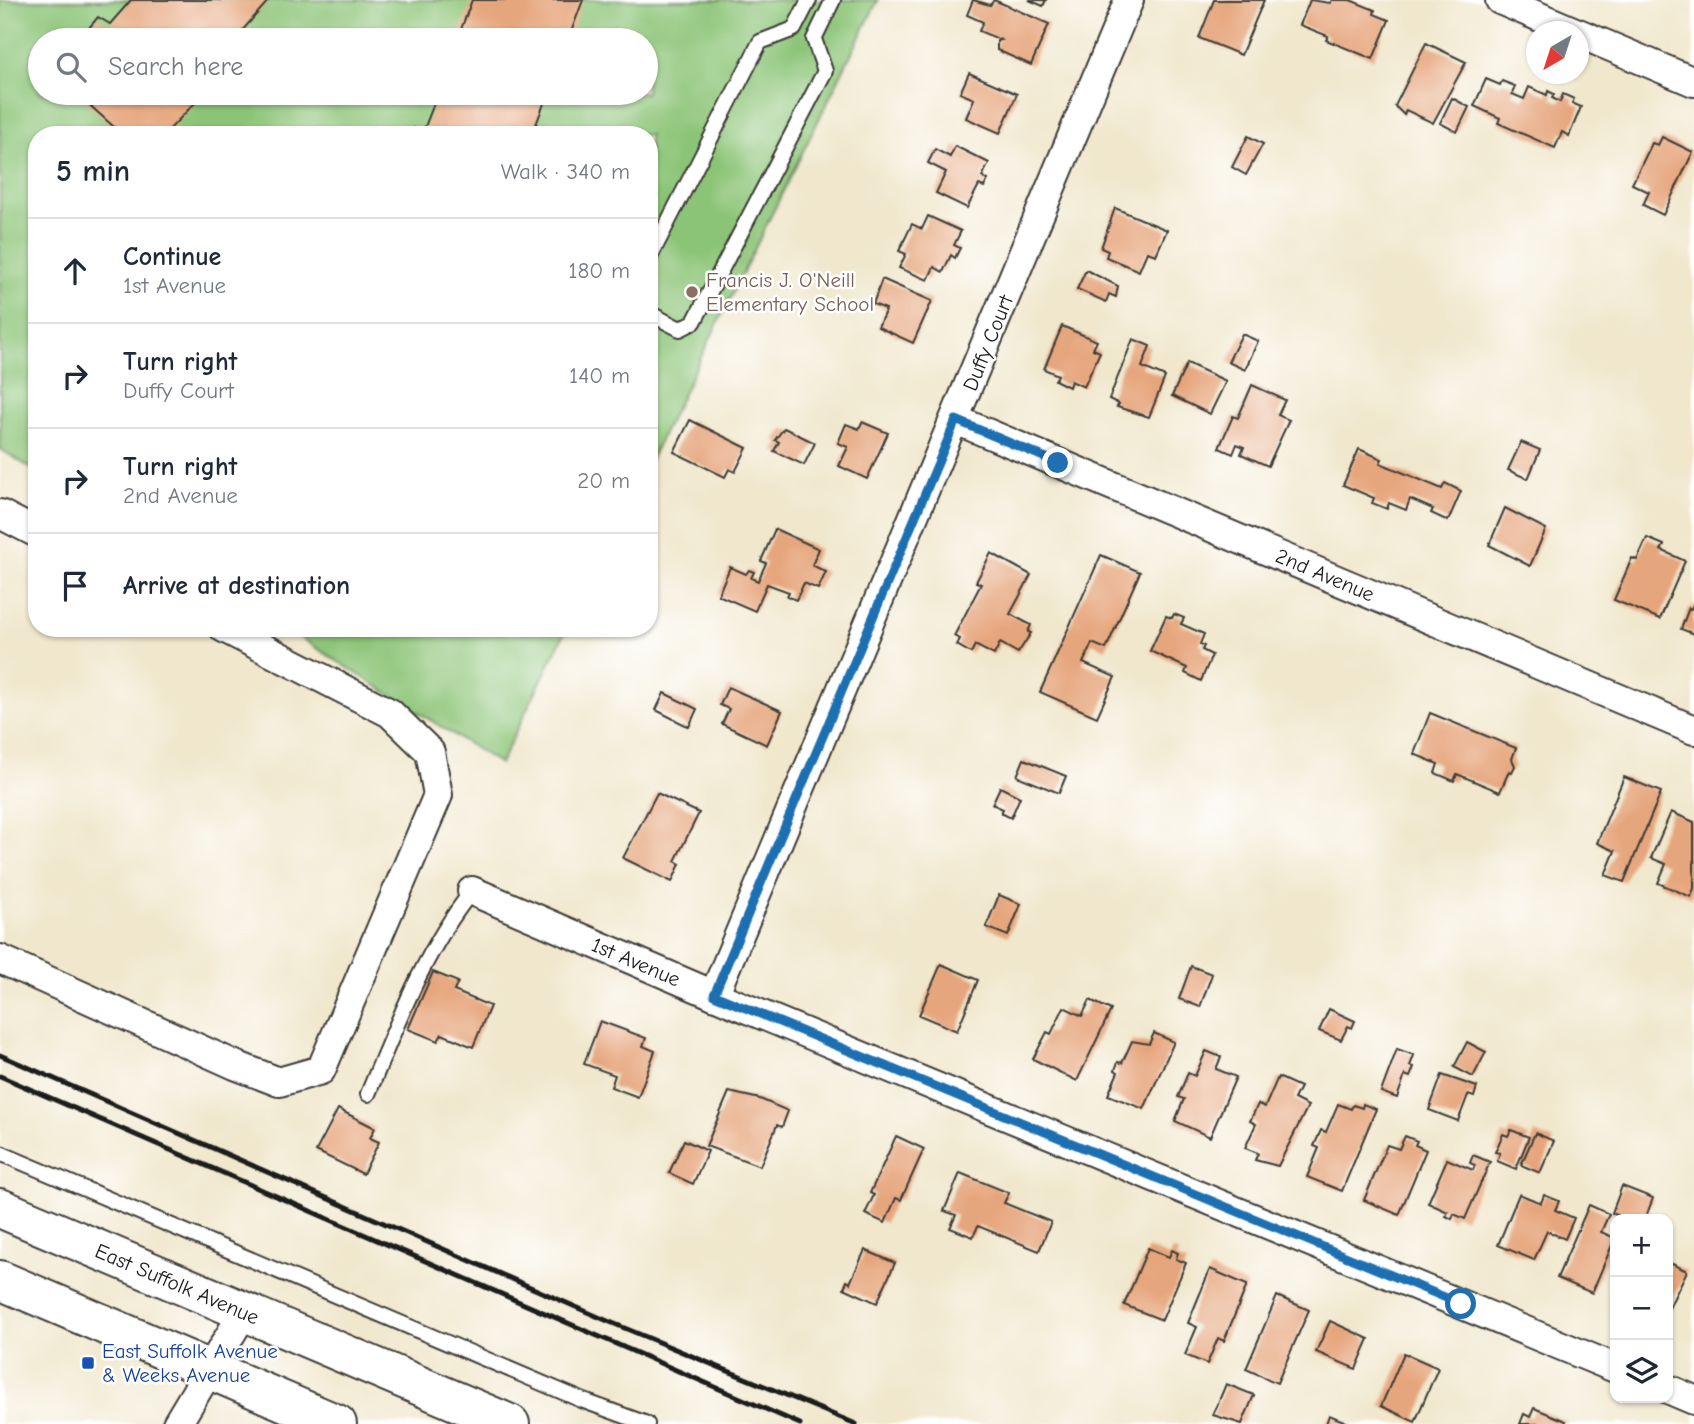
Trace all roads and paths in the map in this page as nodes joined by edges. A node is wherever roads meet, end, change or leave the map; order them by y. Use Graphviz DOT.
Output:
graph roads {
  1 [pos="809,0"];
  2 [pos="833,0"];
  3 [pos="1129,0"];
  4 [pos="1500,0"];
  5 [pos="1551,21"];
  6 [pos="1589,37"];
  7 [pos="1694,82"];
  8 [pos="658,242"];
  9 [pos="658,318"];
  10 [pos="956,420"];
  11 [pos="0,514"];
  12 [pos="28,528"];
  13 [pos="242,637"];
  14 [pos="1694,730"];
  15 [pos="472,891"];
  16 [pos="0,959"];
  17 [pos="714,995"];
  18 [pos="368,1094"];
  19 [pos="0,1153"];
  20 [pos="0,1208"];
  21 [pos="0,1280"];
  22 [pos="244,1312"];
  23 [pos="1610,1366"];
  24 [pos="211,1370"];
  25 [pos="1673,1391"];
  26 [pos="1694,1400"];
  27 [pos="177,1424"];
  28 [pos="337,1424"];
  29 [pos="510,1424"];
  30 [pos="647,1424"];
  1 -- 8 [label="lane"];
  2 -- 9 [label="lane"];
  3 -- 10 [label="street, Duffy Court"];
  4 -- 5 [label="street"];
  6 -- 7 [label="street"];
  10 -- 14 [label="street, 2nd Avenue"];
  10 -- 17 [label="street, Duffy Court"];
  11 -- 12 [label="street"];
  13 -- 16 [label="street"];
  15 -- 17 [label="street, 1st Avenue"];
  15 -- 18 [label="lane"];
  17 -- 23 [label="street, 1st Avenue"];
  19 -- 30 [label="lane"];
  20 -- 22 [label="main road, East Suffolk Avenue"];
  21 -- 24 [label="main road"];
  22 -- 24 [label="street"];
  22 -- 29 [label="main road, East Suffolk Avenue"];
  24 -- 27 [label="street"];
  24 -- 28 [label="main road"];
  25 -- 26 [label="street"];
}
